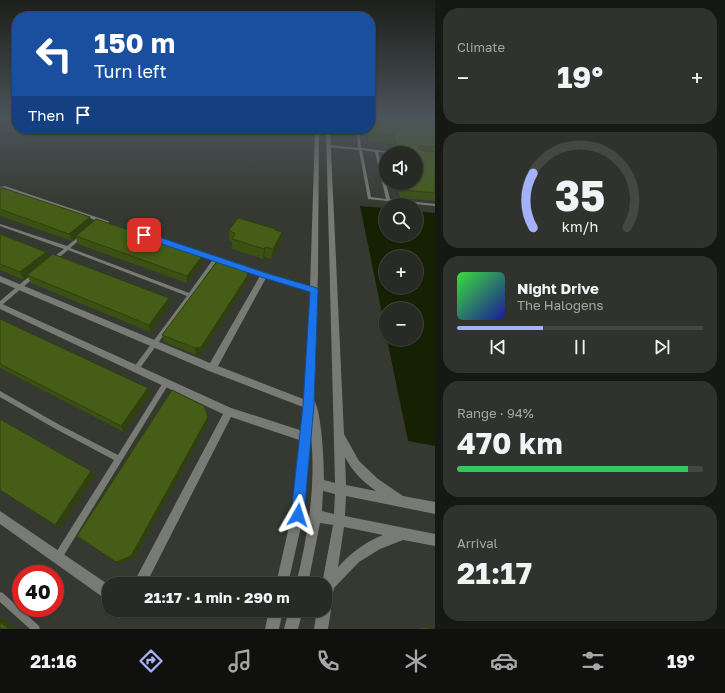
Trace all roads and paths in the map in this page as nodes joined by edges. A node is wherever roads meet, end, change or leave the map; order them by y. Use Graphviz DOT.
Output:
graph roads {
  1 [pos="317,148"];
  2 [pos="328,148"];
  3 [pos="353,148"];
  4 [pos="360,149"];
  5 [pos="376,152"];
  6 [pos="379,152"];
  7 [pos="316,172"];
  8 [pos="330,173"];
  9 [pos="0,188"];
  10 [pos="388,198"];
  11 [pos="379,199"];
  12 [pos="423,204"];
  13 [pos="435,205"];
  14 [pos="0,225"];
  15 [pos="115,225"];
  16 [pos="84,234"];
  17 [pos="67,248"];
  18 [pos="187,250"];
  19 [pos="216,259"];
  20 [pos="49,263"];
  21 [pos="37,273"];
  22 [pos="264,275"];
  23 [pos="0,279"];
  24 [pos="19,287"];
  25 [pos="314,290"];
  26 [pos="190,295"];
  27 [pos="0,305"];
  28 [pos="155,344"];
  29 [pos="212,368"];
  30 [pos="136,369"];
  31 [pos="166,383"];
  32 [pos="0,394"];
  33 [pos="308,399"];
  34 [pos="229,412"];
  35 [pos="339,436"];
  36 [pos="305,437"];
  37 [pos="119,459"];
  38 [pos="319,484"];
  39 [pos="341,490"];
  40 [pos="404,502"];
  41 [pos="435,508"];
  42 [pos="316,516"];
  43 [pos="0,517"];
  44 [pos="339,522"];
  45 [pos="403,534"];
  46 [pos="435,540"];
  47 [pos="58,557"];
  48 [pos="143,577"];
  49 [pos="284,577"];
  50 [pos="303,577"];
  51 [pos="329,577"];
  52 [pos="332,581"];
  53 [pos="102,588"];
  54 [pos="0,596"];
  55 [pos="275,617"];
  56 [pos="294,617"];
  57 [pos="323,617"];
  58 [pos="36,629"];
  59 [pos="272,629"];
  60 [pos="291,629"];
  61 [pos="320,629"];
  1 -- 7 [label="street"];
  2 -- 8 [label="street"];
  3 -- 4 [label="lane"];
  4 -- 5 [label="lane"];
  4 -- 11 [label="lane"];
  5 -- 6 [label="lane"];
  5 -- 10 [label="lane"];
  7 -- 8 [label="street"];
  7 -- 25 [label="street"];
  8 -- 35 [label="street"];
  9 -- 15 [label="street"];
  12 -- 13 [label="lane"];
  14 -- 17 [label="lane"];
  16 -- 17 [label="lane"];
  17 -- 20 [label="lane"];
  17 -- 26 [label="lane"];
  18 -- 19 [label="street"];
  19 -- 22 [label="street"];
  19 -- 26 [label="lane"];
  21 -- 24 [label="lane"];
  22 -- 25 [label="street"];
  22 -- 29 [label="street"];
  23 -- 24 [label="street"];
  24 -- 27 [label="lane"];
  24 -- 28 [label="street"];
  25 -- 33 [label="street"];
  26 -- 28 [label="lane"];
  27 -- 30 [label="street"];
  28 -- 29 [label="street"];
  28 -- 30 [label="lane"];
  29 -- 33 [label="street"];
  30 -- 31 [label="street"];
  31 -- 34 [label="street"];
  31 -- 37 [label="lane"];
  32 -- 37 [label="lane"];
  33 -- 36 [label="street"];
  33 -- 38 [label="street"];
  34 -- 36 [label="street"];
  34 -- 48 [label="street"];
  35 -- 39 [label="street"];
  35 -- 40 [label="street"];
  36 -- 49 [label="street"];
  37 -- 47 [label="lane"];
  38 -- 39 [label="street"];
  38 -- 42 [label="street"];
  39 -- 40 [label="street"];
  39 -- 44 [label="street"];
  40 -- 41 [label="street"];
  42 -- 44 [label="street"];
  42 -- 50 [label="street"];
  43 -- 47 [label="street"];
  44 -- 45 [label="street"];
  44 -- 51 [label="street"];
  45 -- 46 [label="street"];
  45 -- 52 [label="street"];
  47 -- 53 [label="street"];
  54 -- 58 [label="lane"];
  55 -- 59 [label="street"];
  56 -- 60 [label="street"];
  57 -- 61 [label="street"];
}
